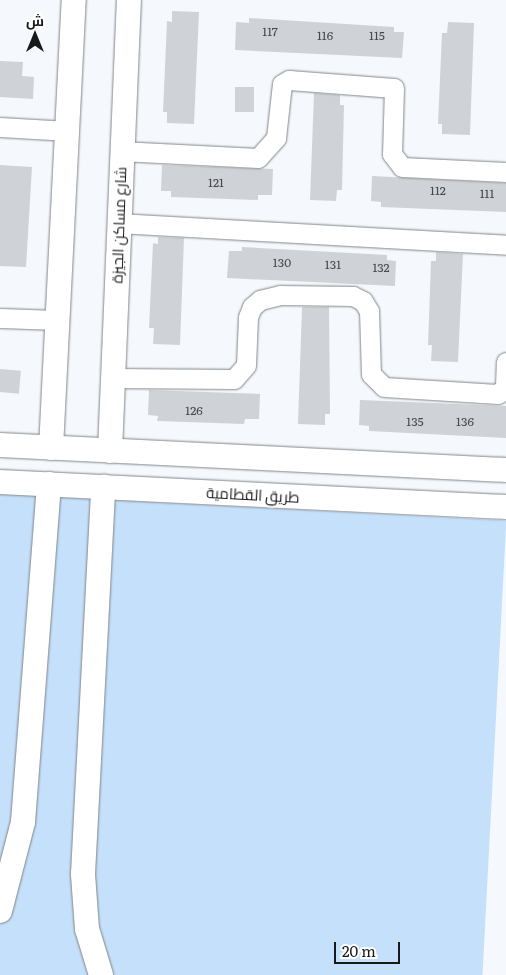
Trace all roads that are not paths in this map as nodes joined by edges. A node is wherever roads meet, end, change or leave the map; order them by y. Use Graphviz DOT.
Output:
graph roads {
  1 [pos="74,0"];
  2 [pos="129,0"];
  3 [pos="0,127"];
  4 [pos="69,131"];
  5 [pos="120,151"];
  6 [pos="506,172"];
  7 [pos="118,223"];
  8 [pos="506,245"];
  9 [pos="0,318"];
  10 [pos="55,320"];
  11 [pos="506,362"];
  12 [pos="113,378"];
  13 [pos="0,446"];
  14 [pos="51,448"];
  15 [pos="110,451"];
  16 [pos="506,470"];
  17 [pos="0,482"];
  18 [pos="49,484"];
  19 [pos="103,487"];
  20 [pos="506,507"];
  21 [pos="0,911"];
  22 [pos="101,975"];
  1 -- 4 [label="street"];
  2 -- 5 [label="street, شارع مساكن الجيزة"];
  3 -- 4 [label="street"];
  4 -- 10 [label="street"];
  5 -- 6 [label="street"];
  5 -- 7 [label="street, شارع مساكن الجيزة"];
  7 -- 8 [label="street"];
  7 -- 12 [label="street, شارع مساكن الجيزة"];
  9 -- 10 [label="street"];
  10 -- 14 [label="street"];
  11 -- 12 [label="street"];
  12 -- 15 [label="street, شارع مساكن الجيزة"];
  13 -- 14 [label="street"];
  14 -- 15 [label="street"];
  15 -- 16 [label="street"];
  17 -- 18 [label="street, طريق القطامية"];
  18 -- 19 [label="street, طريق القطامية"];
  18 -- 21 [label="street"];
  19 -- 20 [label="street, طريق القطامية"];
  19 -- 22 [label="street"];
}
